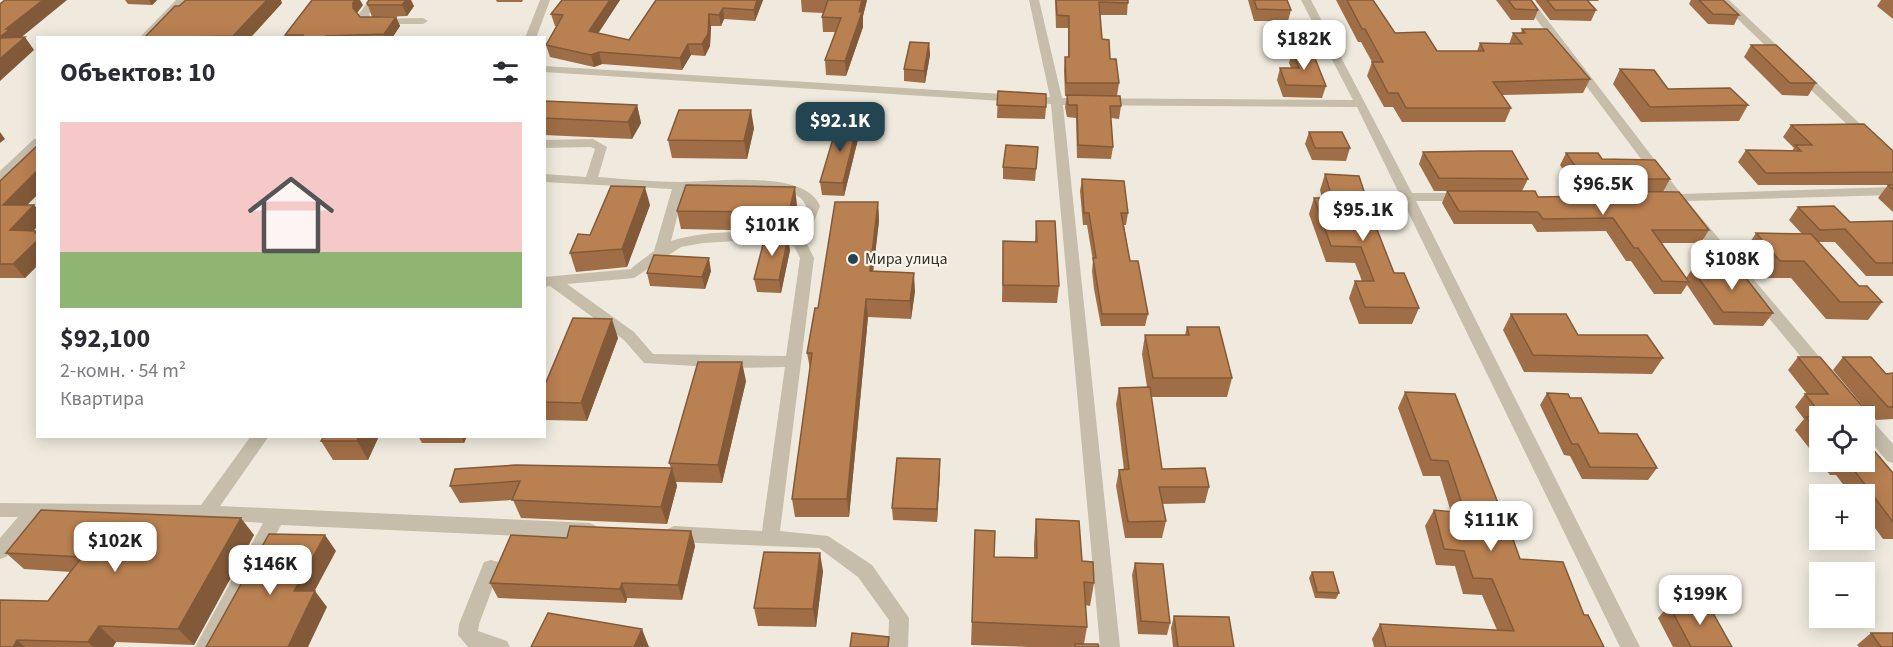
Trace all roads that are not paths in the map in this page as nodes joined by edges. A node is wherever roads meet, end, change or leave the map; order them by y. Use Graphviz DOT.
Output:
graph roads {
  1 [pos="183,0"];
  2 [pos="374,0"];
  3 [pos="545,0"];
  4 [pos="1034,0"];
  5 [pos="1306,0"];
  6 [pos="1527,0"];
  7 [pos="1723,0"];
  8 [pos="423,21"];
  9 [pos="146,36"];
  10 [pos="532,36"];
  11 [pos="546,69"];
  12 [pos="1057,102"];
  13 [pos="1361,104"];
  14 [pos="36,144"];
  15 [pos="546,144"];
  16 [pos="1893,162"];
  17 [pos="0,178"];
  18 [pos="591,179"];
  19 [pos="546,181"];
  20 [pos="679,186"];
  21 [pos="1893,191"];
  22 [pos="1407,197"];
  23 [pos="1478,197"];
  24 [pos="1654,198"];
  25 [pos="1677,198"];
  26 [pos="799,243"];
  27 [pos="661,252"];
  28 [pos="549,282"];
  29 [pos="794,360"];
  30 [pos="1830,381"];
  31 [pos="1875,435"];
  32 [pos="260,438"];
  33 [pos="1893,456"];
  34 [pos="0,510"];
  35 [pos="35,510"];
  36 [pos="206,512"];
  37 [pos="276,517"];
  38 [pos="605,531"];
  39 [pos="652,533"];
  40 [pos="770,538"];
  41 [pos="0,550"];
  42 [pos="491,568"];
  43 [pos="205,647"];
  44 [pos="500,647"];
  45 [pos="897,647"];
  46 [pos="1110,647"];
  47 [pos="1630,647"];
  1 -- 9 [label="street"];
  2 -- 8 [label="street"];
  3 -- 10 [label="street"];
  4 -- 12 [label="street"];
  5 -- 13 [label="street"];
  6 -- 25 [label="street"];
  7 -- 16 [label="street"];
  11 -- 12 [label="street"];
  12 -- 13 [label="street"];
  12 -- 46 [label="street"];
  13 -- 22 [label="street"];
  14 -- 17 [label="street"];
  15 -- 18 [label="street"];
  18 -- 19 [label="street"];
  18 -- 20 [label="street"];
  20 -- 26 [label="street"];
  20 -- 27 [label="street"];
  21 -- 25 [label="street"];
  22 -- 23 [label="street"];
  22 -- 47 [label="street"];
  24 -- 25 [label="street"];
  25 -- 30 [label="street"];
  26 -- 27 [label="street"];
  26 -- 29 [label="street"];
  27 -- 28 [label="street"];
  28 -- 29 [label="street"];
  29 -- 40 [label="street"];
  31 -- 33 [label="street"];
  32 -- 36 [label="street"];
  34 -- 35 [label="street"];
  35 -- 36 [label="street"];
  35 -- 41 [label="street"];
  36 -- 37 [label="street"];
  37 -- 38 [label="street"];
  37 -- 43 [label="street"];
  39 -- 40 [label="street"];
  40 -- 45 [label="street"];
  42 -- 44 [label="street"];
}
